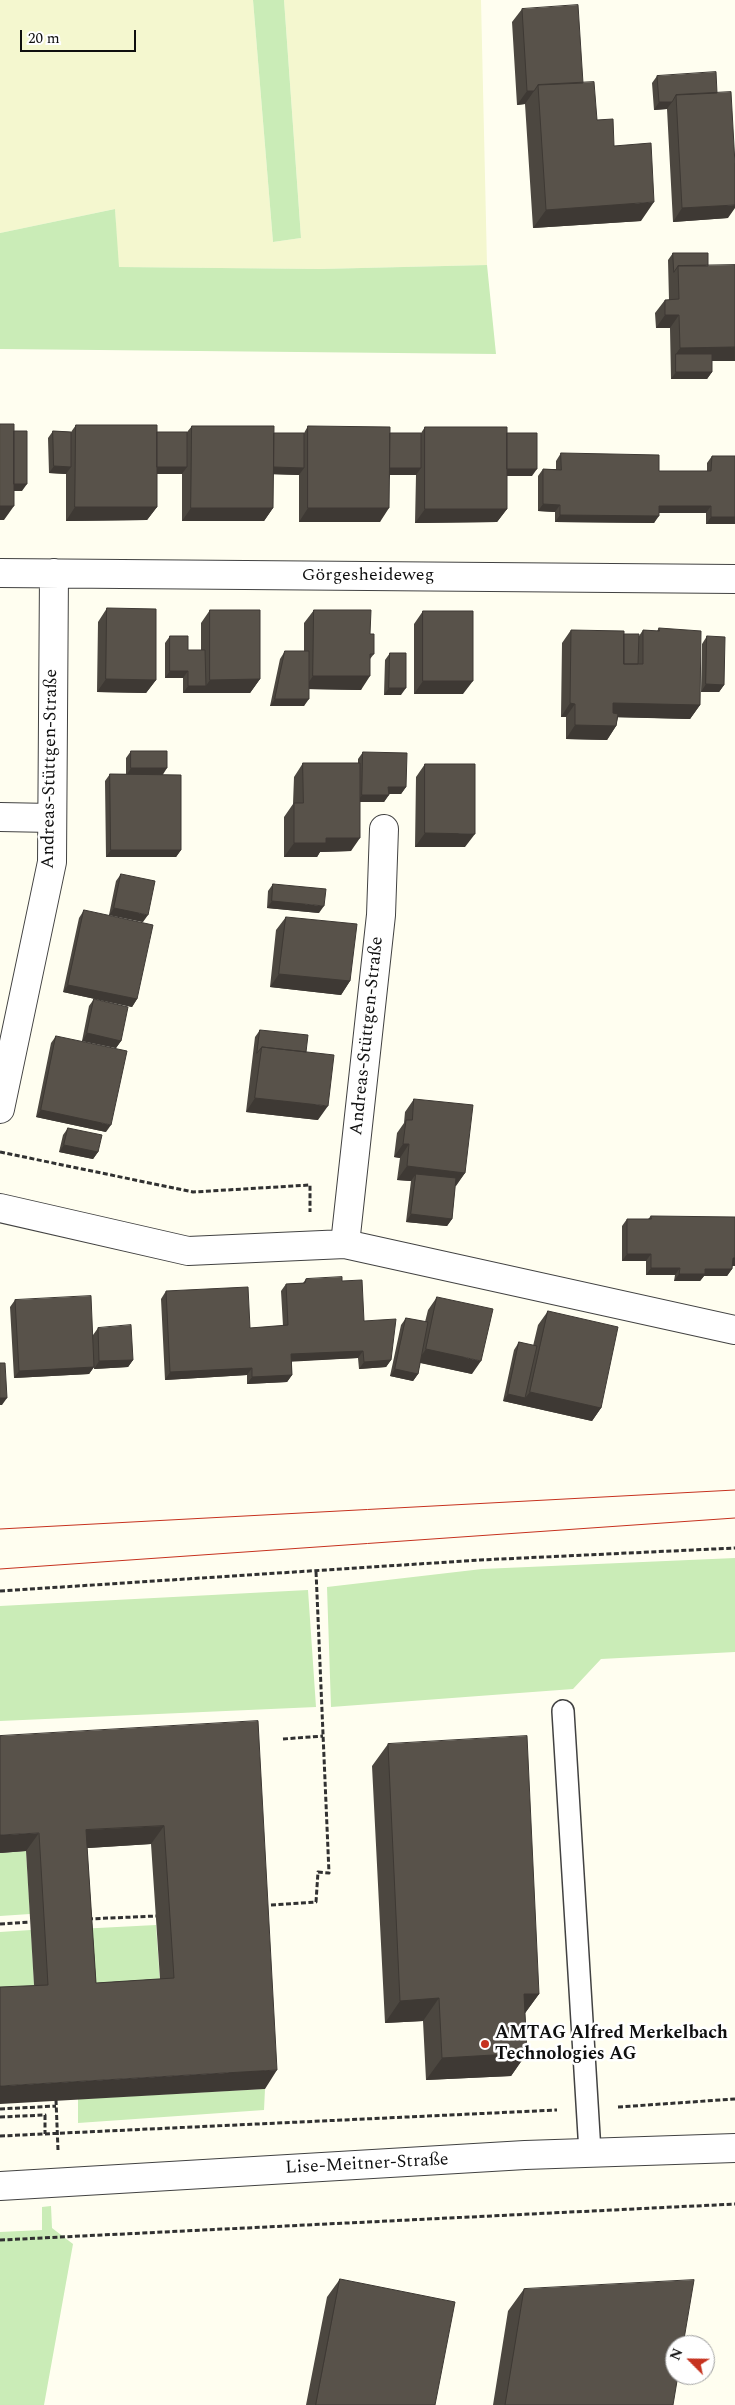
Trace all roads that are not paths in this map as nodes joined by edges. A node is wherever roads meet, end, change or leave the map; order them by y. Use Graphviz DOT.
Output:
graph roads {
  1 [pos="0,573"];
  2 [pos="54,573"];
  3 [pos="735,579"];
  4 [pos="0,817"];
  5 [pos="52,818"];
  6 [pos="384,828"];
  7 [pos="0,1109"];
  8 [pos="0,1208"];
  9 [pos="345,1244"];
  10 [pos="735,1330"];
  11 [pos="563,1711"];
  12 [pos="735,2148"];
  13 [pos="590,2152"];
  14 [pos="0,2186"];
  1 -- 2 [label="street, Görgesheideweg"];
  2 -- 3 [label="street, Görgesheideweg"];
  2 -- 5 [label="street, Andreas-Stüttgen-Straße"];
  4 -- 5 [label="street"];
  5 -- 7 [label="street, Andreas-Stüttgen-Straße"];
  6 -- 9 [label="street, Andreas-Stüttgen-Straße"];
  8 -- 9 [label="street"];
  9 -- 10 [label="street"];
  11 -- 13 [label="lane"];
  12 -- 13 [label="street, Lise-Meitner-Straße"];
  13 -- 14 [label="street, Lise-Meitner-Straße"];
}
